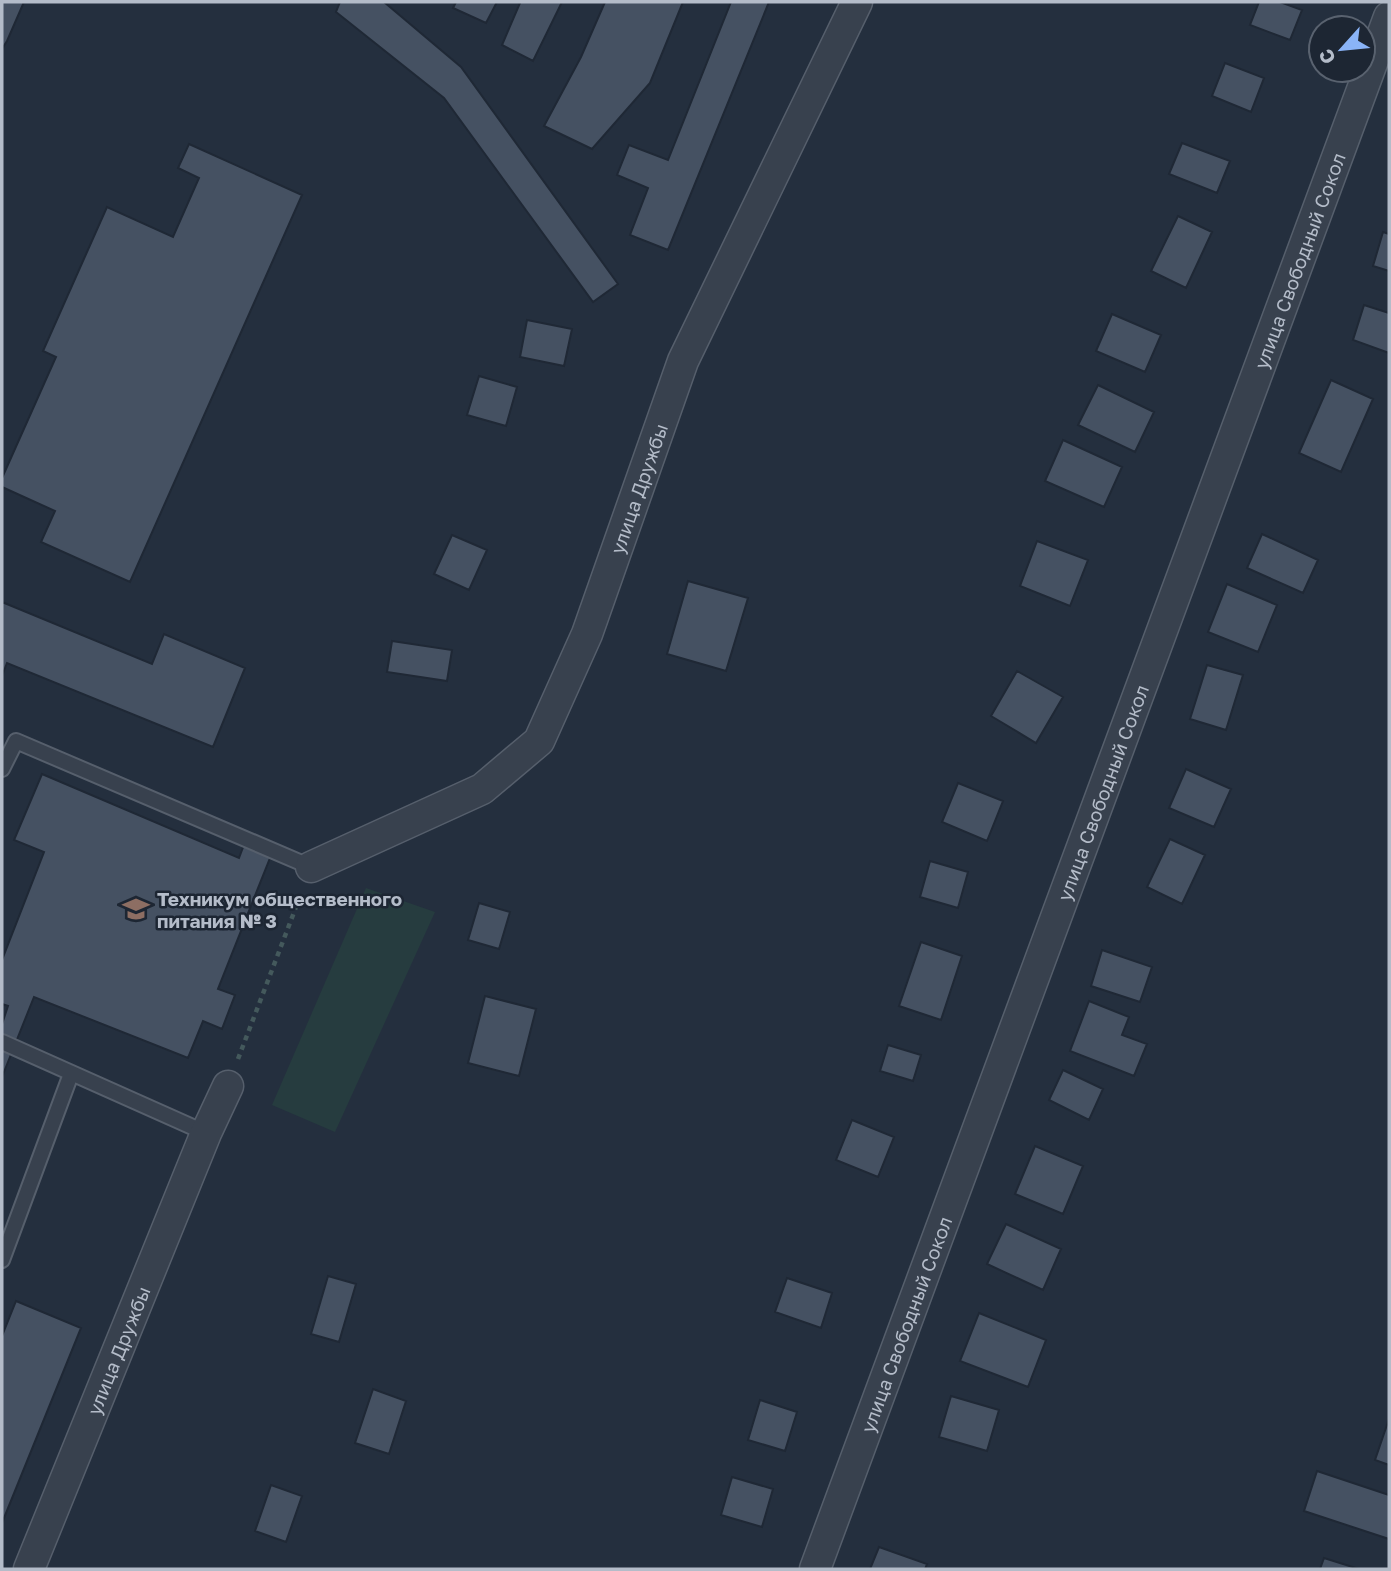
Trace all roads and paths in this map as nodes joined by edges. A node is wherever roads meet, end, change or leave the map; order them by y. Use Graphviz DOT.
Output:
graph roads {
  1 [pos="857,2"];
  2 [pos="1389,18"];
  3 [pos="2,769"];
  4 [pos="311,867"];
  5 [pos="2,1042"];
  6 [pos="71,1074"];
  7 [pos="228,1086"];
  8 [pos="206,1133"];
  9 [pos="2,1260"];
  10 [pos="29,1569"];
  11 [pos="815,1569"];
  1 -- 4 [label="street, улица Дружбы"];
  2 -- 11 [label="street, улица Свободный Сокол"];
  3 -- 4 [label="lane"];
  4 -- 7 [label="path"];
  5 -- 6 [label="lane"];
  6 -- 8 [label="lane"];
  6 -- 9 [label="lane"];
  7 -- 8 [label="street, улица Дружбы"];
  8 -- 10 [label="street, улица Дружбы"];
}
